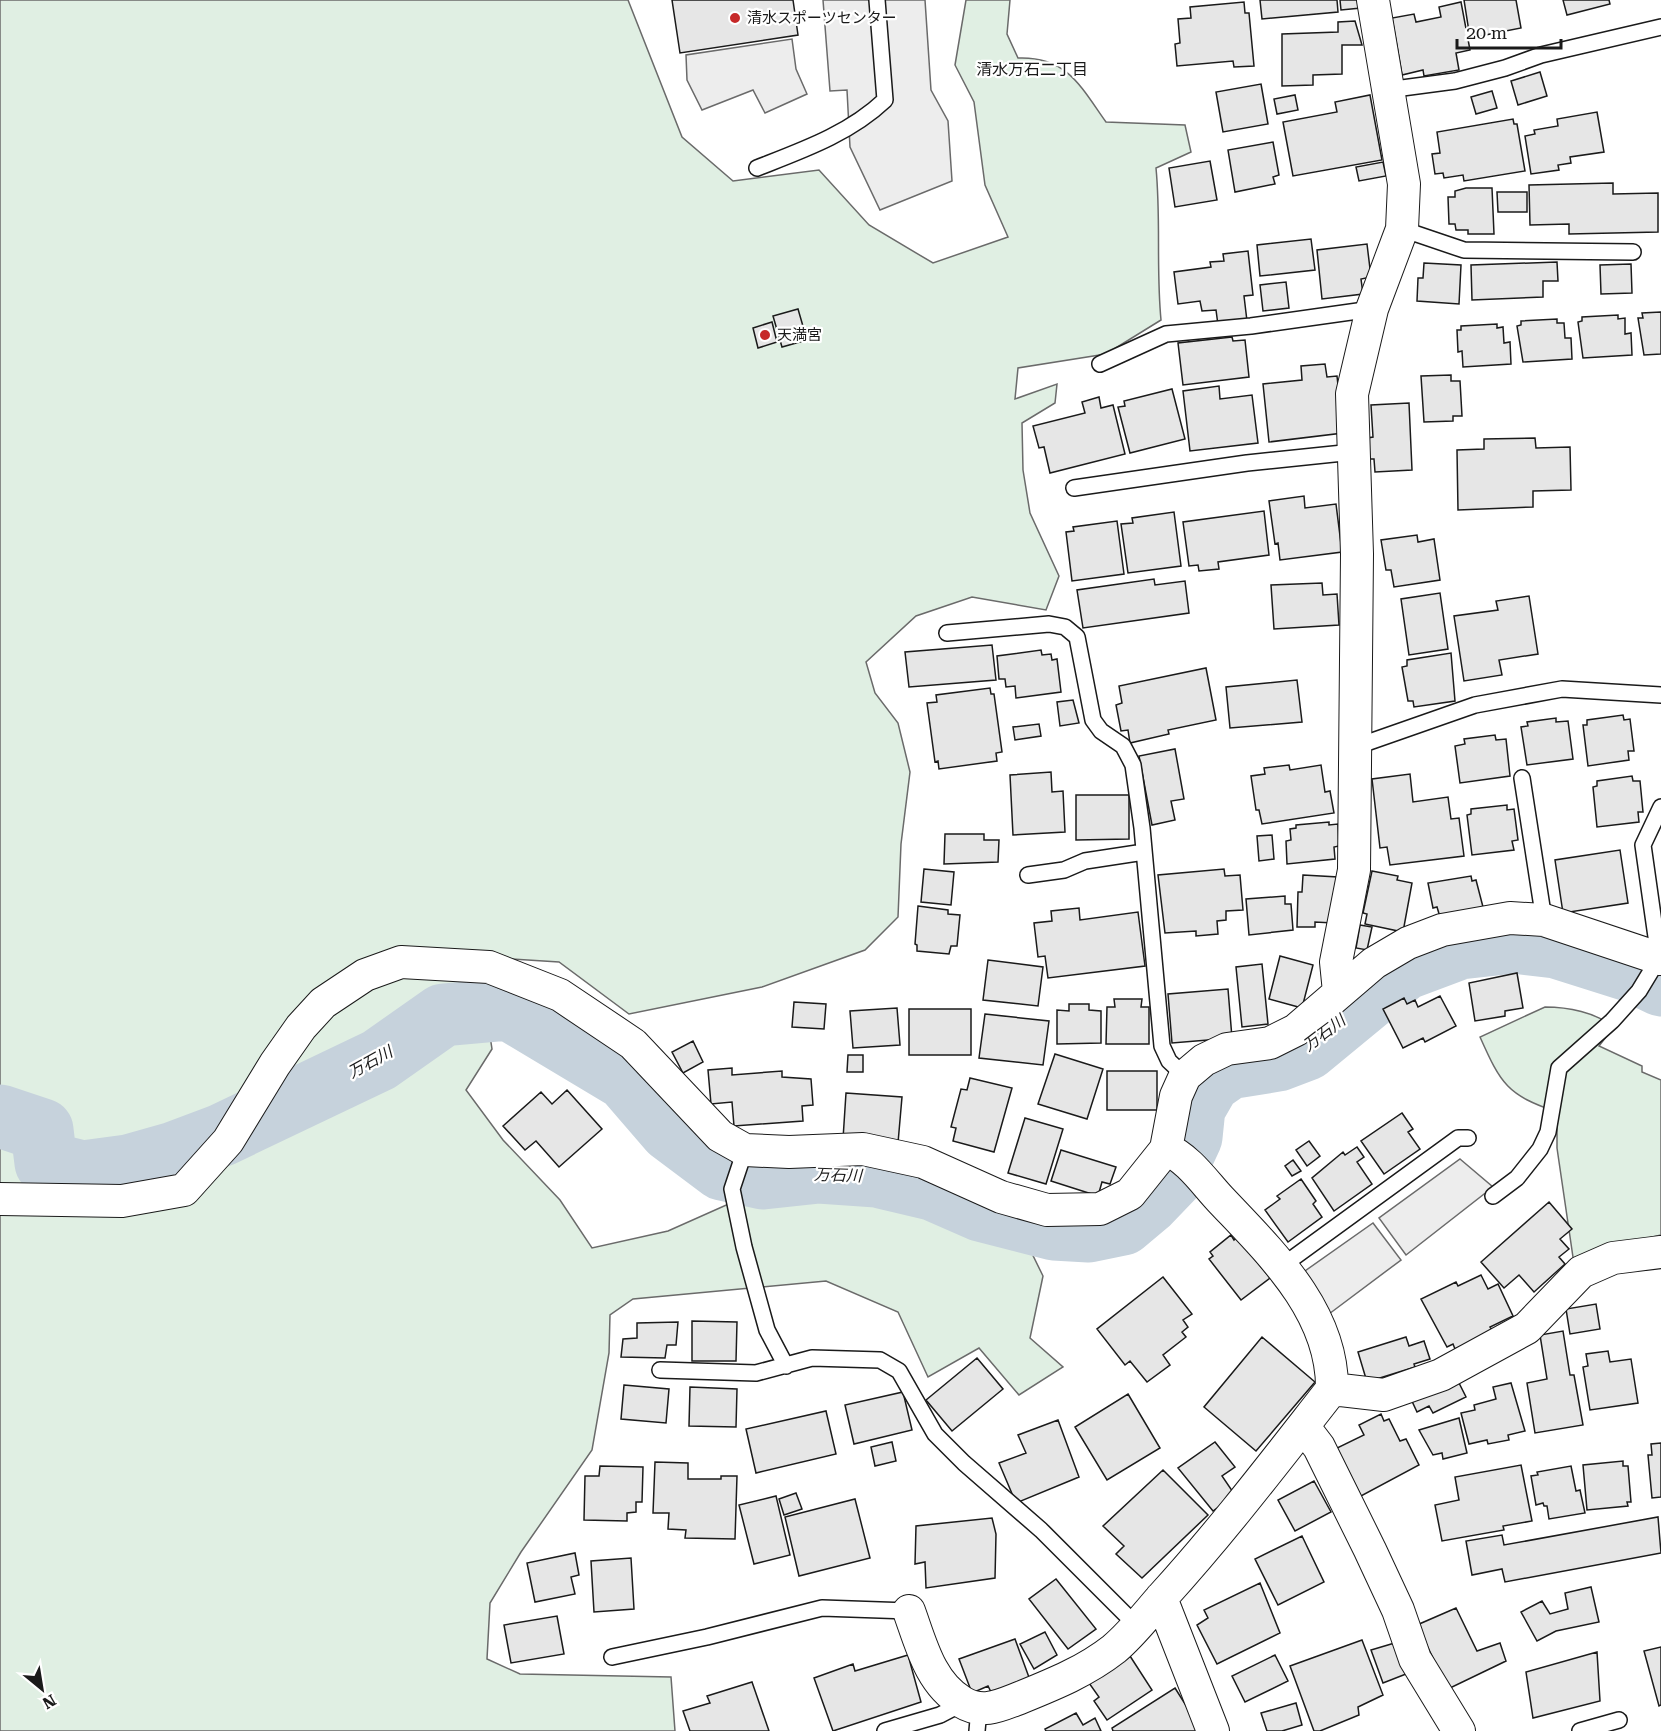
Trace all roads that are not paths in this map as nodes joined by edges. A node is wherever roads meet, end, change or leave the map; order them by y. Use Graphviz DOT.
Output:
graph roads {
  1 [pos="877,0"];
  2 [pos="1373,0"];
  3 [pos="1661,27"];
  4 [pos="1387,90"];
  5 [pos="757,168"];
  6 [pos="1402,229"];
  7 [pos="1633,252"];
  8 [pos="1372,309"];
  9 [pos="1101,364"];
  10 [pos="1353,452"];
  11 [pos="1074,488"];
  12 [pos="946,633"];
  13 [pos="1661,695"];
  14 [pos="1355,747"];
  15 [pos="1522,778"];
  16 [pos="1661,807"];
  17 [pos="1144,852"];
  18 [pos="1028,875"];
  19 [pos="1544,920"];
  20 [pos="1657,961"];
  21 [pos="1340,992"];
  22 [pos="1185,1076"];
  23 [pos="1468,1138"];
  24 [pos="744,1155"];
  25 [pos="1179,1158"];
  26 [pos="1494,1196"];
  27 [pos="0,1199"];
  28 [pos="1661,1252"];
  29 [pos="1282,1266"];
  30 [pos="786,1366"];
  31 [pos="660,1370"];
  32 [pos="1332,1389"];
  33 [pos="1303,1426"];
  34 [pos="1161,1598"];
  35 [pos="909,1611"];
  36 [pos="1137,1626"];
  37 [pos="612,1657"];
  38 [pos="973,1715"];
  39 [pos="1619,1720"];
  40 [pos="885,1731"];
  41 [pos="1212,1731"];
  42 [pos="1459,1731"];
  43 [pos="1580,1731"];
  1 -- 5 [label="lane"];
  2 -- 4 [label="street"];
  3 -- 4 [label="lane"];
  4 -- 6 [label="street"];
  6 -- 7 [label="lane"];
  6 -- 8 [label="street"];
  8 -- 9 [label="lane"];
  8 -- 10 [label="street"];
  10 -- 11 [label="lane"];
  10 -- 14 [label="street"];
  12 -- 17 [label="lane"];
  13 -- 14 [label="lane"];
  14 -- 21 [label="street"];
  15 -- 19 [label="lane"];
  16 -- 20 [label="lane"];
  17 -- 18 [label="lane"];
  17 -- 22 [label="lane"];
  19 -- 20 [label="street"];
  19 -- 21 [label="street"];
  20 -- 26 [label="lane"];
  21 -- 22 [label="street"];
  22 -- 25 [label="street"];
  23 -- 29 [label="lane"];
  24 -- 25 [label="street"];
  24 -- 27 [label="street"];
  24 -- 30 [label="lane"];
  25 -- 29 [label="street"];
  28 -- 32 [label="street"];
  29 -- 32 [label="street"];
  30 -- 31 [label="lane"];
  30 -- 36 [label="lane"];
  32 -- 33 [label="street"];
  33 -- 34 [label="street"];
  33 -- 42 [label="street"];
  34 -- 36 [label="street"];
  34 -- 41 [label="street"];
  35 -- 37 [label="lane"];
  35 -- 38 [label="street"];
  36 -- 38 [label="street"];
  38 -- 40 [label="lane"];
  39 -- 43 [label="lane"];
}
